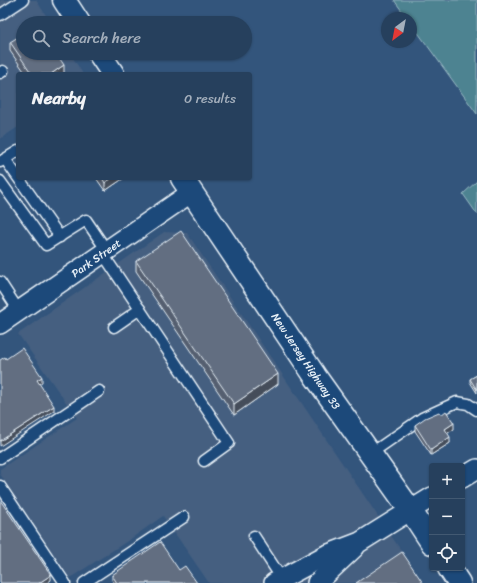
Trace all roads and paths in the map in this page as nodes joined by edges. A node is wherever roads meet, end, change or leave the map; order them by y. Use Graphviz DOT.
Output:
graph roads {
  1 [pos="23,0"];
  2 [pos="64,0"];
  3 [pos="0,15"];
  4 [pos="74,16"];
  5 [pos="104,60"];
  6 [pos="112,72"];
  7 [pos="16,152"];
  8 [pos="2,161"];
  9 [pos="16,179"];
  10 [pos="16,180"];
  11 [pos="0,181"];
  12 [pos="187,185"];
  13 [pos="60,237"];
  14 [pos="105,252"];
  15 [pos="0,282"];
  16 [pos="140,309"];
  17 [pos="19,311"];
  18 [pos="0,324"];
  19 [pos="114,327"];
  20 [pos="99,391"];
  21 [pos="477,410"];
  22 [pos="370,454"];
  23 [pos="0,458"];
  24 [pos="204,462"];
  25 [pos="477,469"];
  26 [pos="465,476"];
  27 [pos="0,486"];
  28 [pos="429,499"];
  29 [pos="411,511"];
  30 [pos="184,517"];
  31 [pos="254,536"];
  32 [pos="429,538"];
  33 [pos="360,542"];
  34 [pos="451,571"];
  35 [pos="278,581"];
  36 [pos="65,583"];
  37 [pos="84,583"];
  38 [pos="317,583"];
  39 [pos="459,583"];
  1 -- 3 [label="lane"];
  2 -- 4 [label="main road"];
  5 -- 6 [label="main road"];
  7 -- 8 [label="lane"];
  8 -- 9 [label="lane"];
  10 -- 13 [label="lane"];
  11 -- 13 [label="lane"];
  12 -- 14 [label="street, Park Street"];
  12 -- 22 [label="main road, New Jersey Highway 33"];
  13 -- 14 [label="lane"];
  14 -- 16 [label="lane"];
  14 -- 17 [label="street, Park Street"];
  15 -- 17 [label="lane"];
  16 -- 19 [label="lane"];
  16 -- 24 [label="lane"];
  17 -- 18 [label="street, Park Street"];
  20 -- 23 [label="lane"];
  21 -- 22 [label="lane"];
  22 -- 29 [label="main road, New Jersey Highway 33"];
  25 -- 26 [label="street"];
  27 -- 36 [label="lane"];
  28 -- 29 [label="street"];
  29 -- 32 [label="main road, New Jersey Highway 33"];
  29 -- 33 [label="street"];
  30 -- 37 [label="lane"];
  31 -- 35 [label="lane"];
  33 -- 35 [label="street"];
  33 -- 38 [label="street"];
  34 -- 39 [label="main road"];
}
